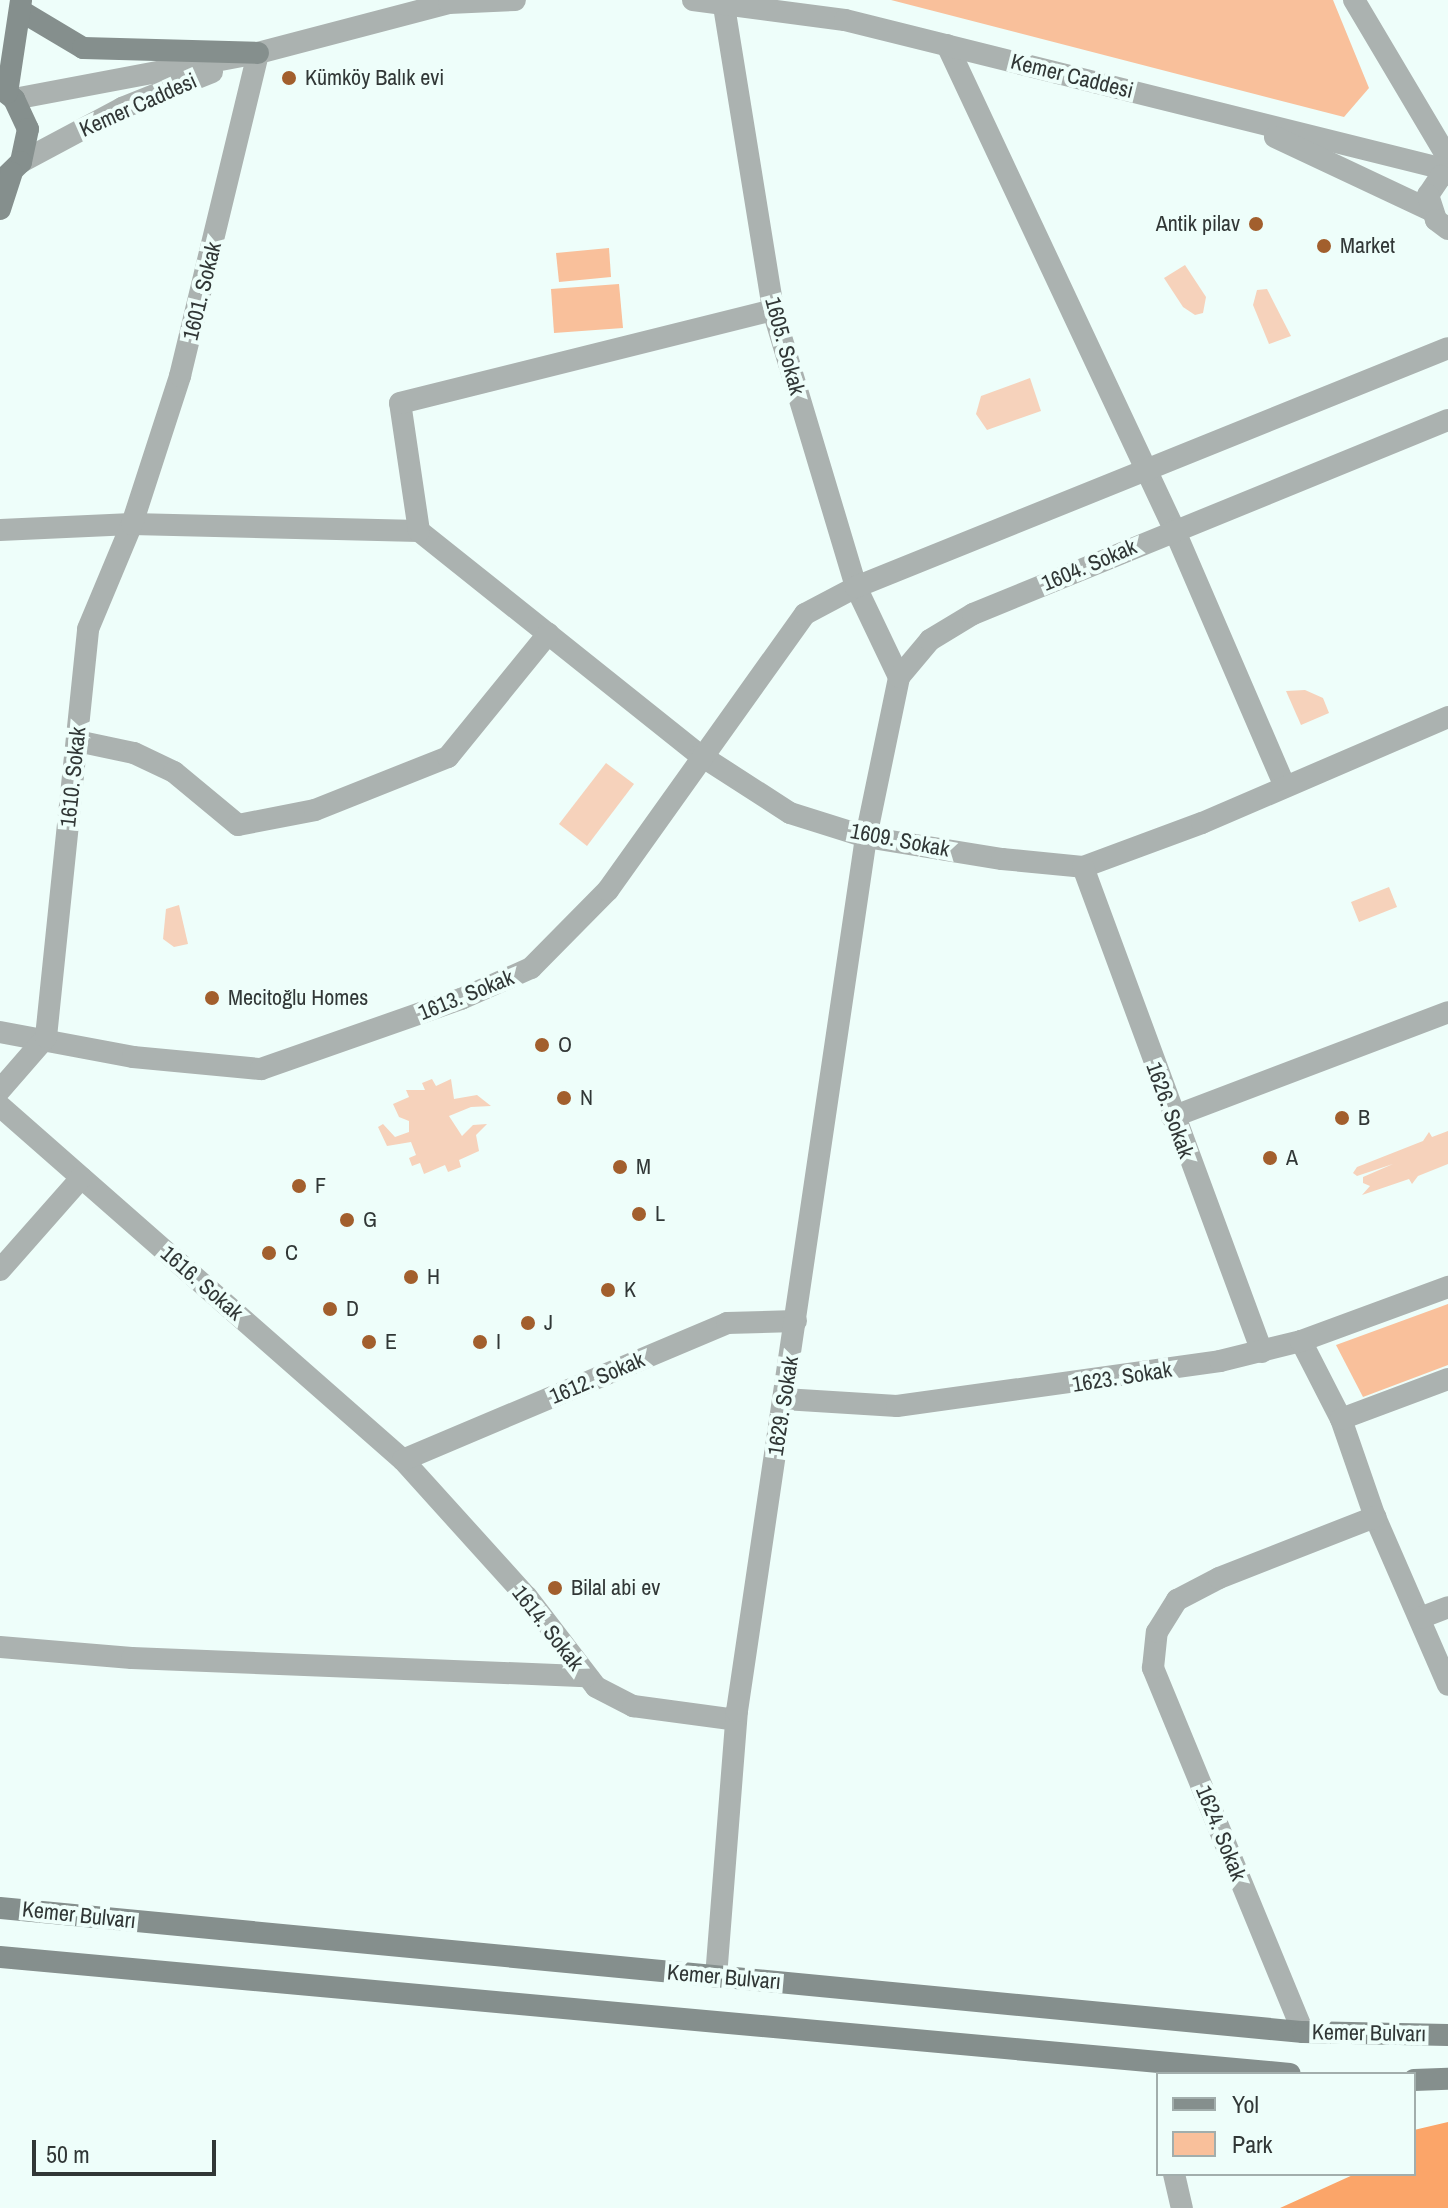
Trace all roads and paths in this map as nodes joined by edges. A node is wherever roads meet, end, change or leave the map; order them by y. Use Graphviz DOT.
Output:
graph roads {
  1 [pos="515,0"];
  2 [pos="693,0"];
  3 [pos="1354,0"];
  4 [pos="724,1"];
  5 [pos="448,2"];
  6 [pos="21,6"];
  7 [pos="947,45"];
  8 [pos="258,53"];
  9 [pos="7,93"];
  10 [pos="1227,115"];
  11 [pos="1448,158"];
  12 [pos="11,172"];
  13 [pos="1448,172"];
  14 [pos="0,209"];
  15 [pos="1432,211"];
  16 [pos="1448,229"];
  17 [pos="773,310"];
  18 [pos="1448,348"];
  19 [pos="1448,420"];
  20 [pos="1147,472"];
  21 [pos="132,524"];
  22 [pos="1174,529"];
  23 [pos="0,530"];
  24 [pos="419,531"];
  25 [pos="856,587"];
  26 [pos="548,634"];
  27 [pos="899,677"];
  28 [pos="1448,717"];
  29 [pos="77,741"];
  30 [pos="700,755"];
  31 [pos="1284,785"];
  32 [pos="866,837"];
  33 [pos="1083,867"];
  34 [pos="1448,1012"];
  35 [pos="0,1032"];
  36 [pos="46,1037"];
  37 [pos="0,1090"];
  38 [pos="0,1106"];
  39 [pos="1172,1117"];
  40 [pos="81,1178"];
  41 [pos="0,1270"];
  42 [pos="1448,1287"];
  43 [pos="796,1321"];
  44 [pos="1301,1341"];
  45 [pos="1262,1352"];
  46 [pos="1448,1379"];
  47 [pos="784,1399"];
  48 [pos="1341,1419"];
  49 [pos="403,1460"];
  50 [pos="1375,1517"];
  51 [pos="1448,1607"];
  52 [pos="1420,1618"];
  53 [pos="0,1647"];
  54 [pos="586,1676"];
  55 [pos="1448,1685"];
  56 [pos="736,1720"];
  57 [pos="0,1908"];
  58 [pos="0,1957"];
  59 [pos="716,1977"];
  60 [pos="1303,2032"];
  61 [pos="1448,2035"];
  62 [pos="1176,2069"];
  63 [pos="1244,2072"];
  64 [pos="1448,2079"];
  65 [pos="1416,2080"];
  66 [pos="1174,2176"];
  67 [pos="1182,2208"];
  1 -- 5 [label="street, Kemer Caddesi"];
  2 -- 4 [label="street, Kemer Caddesi"];
  3 -- 11 [label="street"];
  4 -- 7 [label="street, Kemer Caddesi"];
  4 -- 17 [label="street, 1605. Sokak"];
  5 -- 8 [label="street, Kemer Caddesi"];
  6 -- 8 [label="main road"];
  6 -- 9 [label="main road"];
  7 -- 10 [label="street, Kemer Caddesi"];
  7 -- 20 [label="street"];
  8 -- 9 [label="street, Kemer Caddesi"];
  8 -- 12 [label="street, Kemer Caddesi"];
  8 -- 21 [label="street, 1601. Sokak"];
  9 -- 12 [label="main road"];
  10 -- 13 [label="street, Kemer Caddesi"];
  10 -- 15 [label="street"];
  12 -- 14 [label="main road"];
  13 -- 15 [label="street"];
  15 -- 16 [label="street"];
  17 -- 24 [label="street"];
  17 -- 25 [label="street, 1605. Sokak"];
  18 -- 20 [label="street, 1613. Sokak"];
  19 -- 22 [label="street, 1604. Sokak"];
  20 -- 22 [label="street"];
  20 -- 25 [label="street, 1613. Sokak"];
  21 -- 23 [label="street"];
  21 -- 24 [label="street"];
  21 -- 29 [label="street, 1610. Sokak"];
  22 -- 27 [label="street, 1604. Sokak"];
  22 -- 31 [label="street"];
  24 -- 26 [label="street, 1609. Sokak"];
  25 -- 27 [label="street, 1605. Sokak"];
  25 -- 30 [label="street, 1613. Sokak"];
  26 -- 29 [label="street"];
  26 -- 30 [label="street, 1609. Sokak"];
  27 -- 32 [label="street, 1604. Sokak"];
  28 -- 31 [label="street, 1609. Sokak"];
  29 -- 36 [label="street, 1610. Sokak"];
  30 -- 32 [label="street, 1609. Sokak"];
  30 -- 36 [label="street, 1613. Sokak"];
  31 -- 33 [label="street, 1609. Sokak"];
  32 -- 33 [label="street, 1609. Sokak"];
  32 -- 43 [label="street, 1629. Sokak"];
  33 -- 39 [label="street, 1626. Sokak"];
  34 -- 39 [label="street"];
  35 -- 36 [label="street, 1613. Sokak"];
  36 -- 37 [label="street"];
  38 -- 40 [label="street, 1616. Sokak"];
  39 -- 45 [label="street, 1626. Sokak"];
  40 -- 41 [label="street"];
  40 -- 49 [label="street, 1616. Sokak"];
  42 -- 44 [label="street, 1623. Sokak"];
  43 -- 47 [label="street, 1629. Sokak"];
  43 -- 49 [label="street, 1612. Sokak"];
  44 -- 45 [label="street, 1623. Sokak"];
  44 -- 48 [label="street"];
  45 -- 47 [label="street, 1623. Sokak"];
  46 -- 48 [label="street"];
  47 -- 56 [label="street, 1629. Sokak"];
  48 -- 50 [label="street"];
  49 -- 54 [label="street, 1614. Sokak"];
  50 -- 52 [label="street"];
  50 -- 60 [label="street, 1624. Sokak"];
  51 -- 52 [label="street"];
  52 -- 55 [label="street"];
  53 -- 54 [label="street"];
  54 -- 56 [label="street, 1614. Sokak"];
  56 -- 59 [label="street, 1629. Sokak"];
  57 -- 59 [label="main road, Kemer Bulvarı"];
  58 -- 62 [label="main road, Kemer Bulvarı"];
  59 -- 60 [label="main road, Kemer Bulvarı"];
  60 -- 61 [label="main road, Kemer Bulvarı"];
  62 -- 63 [label="main road, Kemer Bulvarı"];
  64 -- 65 [label="main road"];
  66 -- 67 [label="street"];
}
